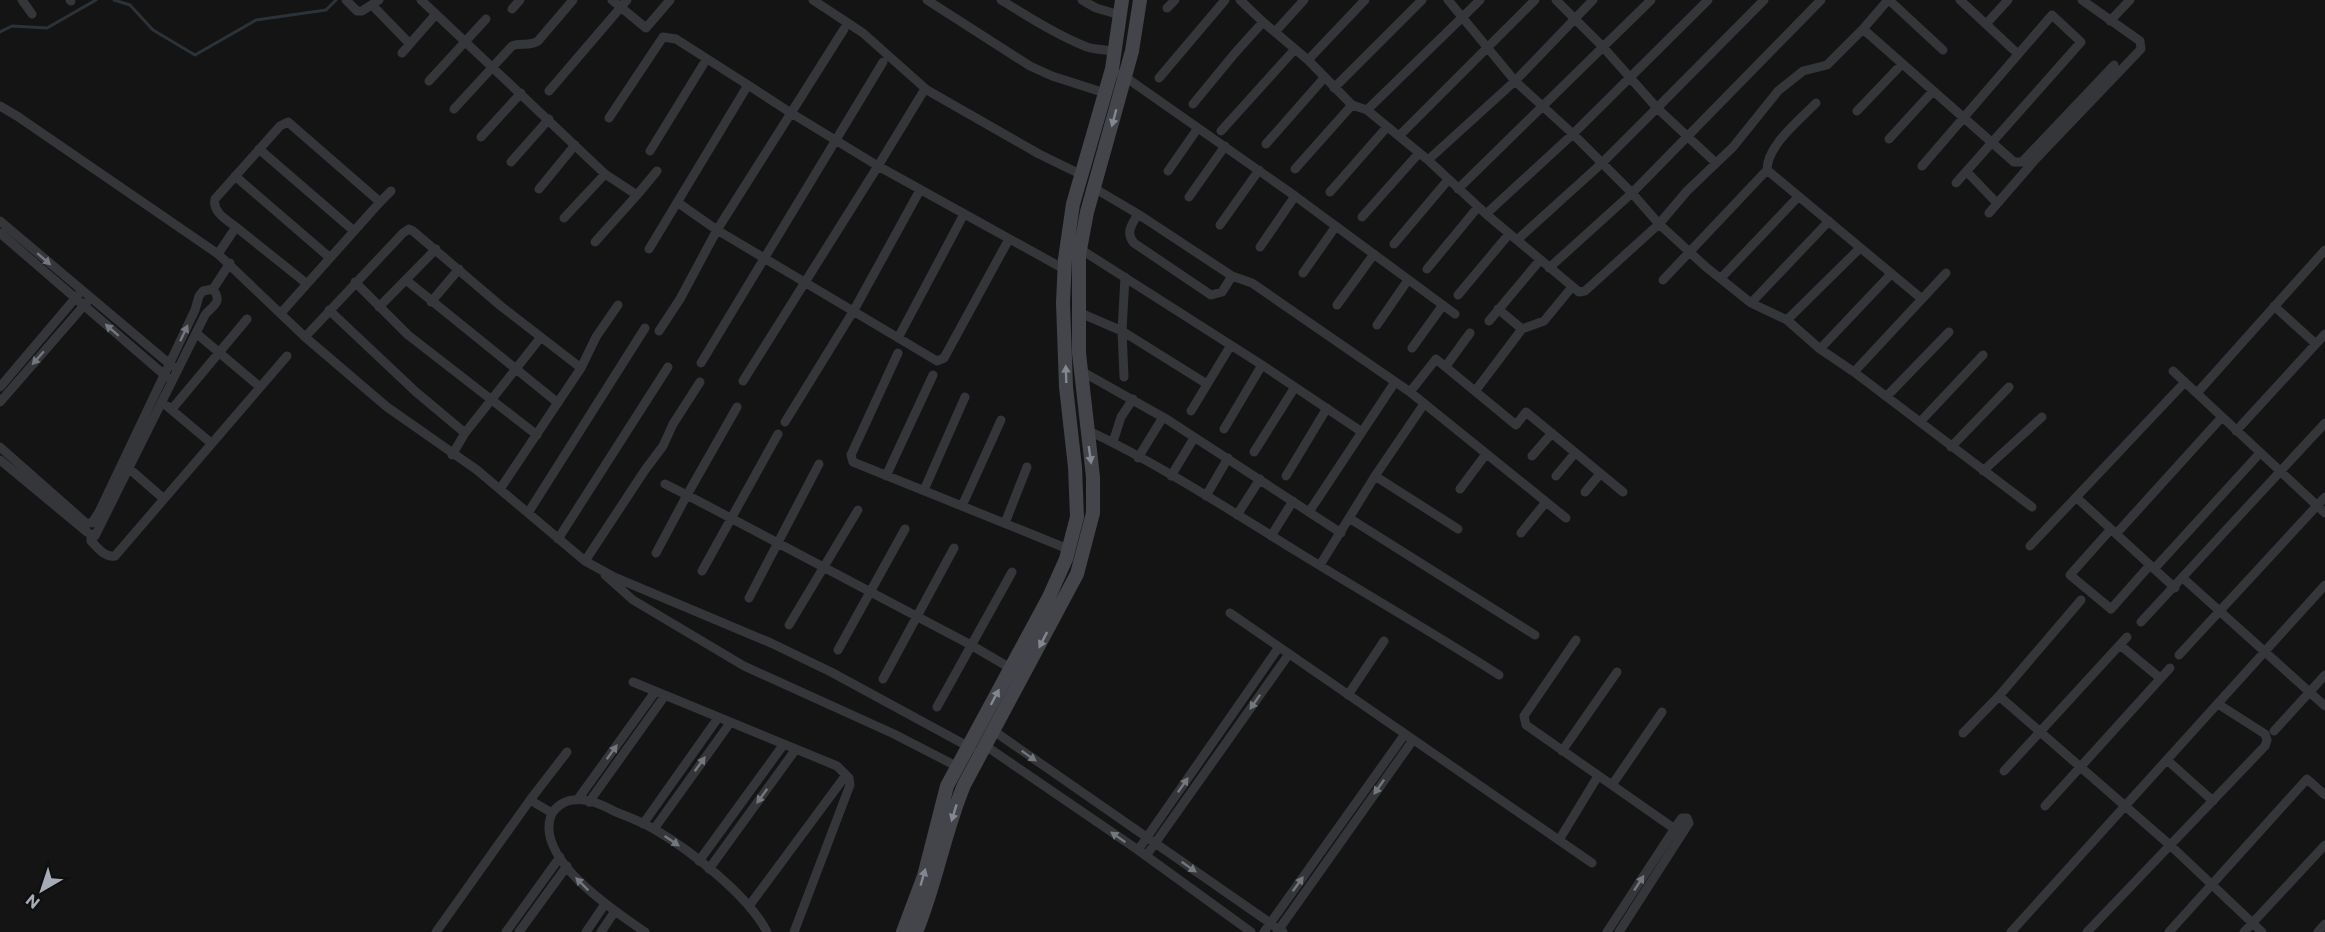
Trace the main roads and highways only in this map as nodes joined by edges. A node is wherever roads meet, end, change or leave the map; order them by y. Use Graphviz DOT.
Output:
graph roads {
  1 [pos="1122,0"];
  2 [pos="1140,0"];
  3 [pos="903,932"];
  4 [pos="916,932"];
  3 -- 1 [label="main road, one-way"];
  2 -- 4 [label="main road, one-way"];
}
